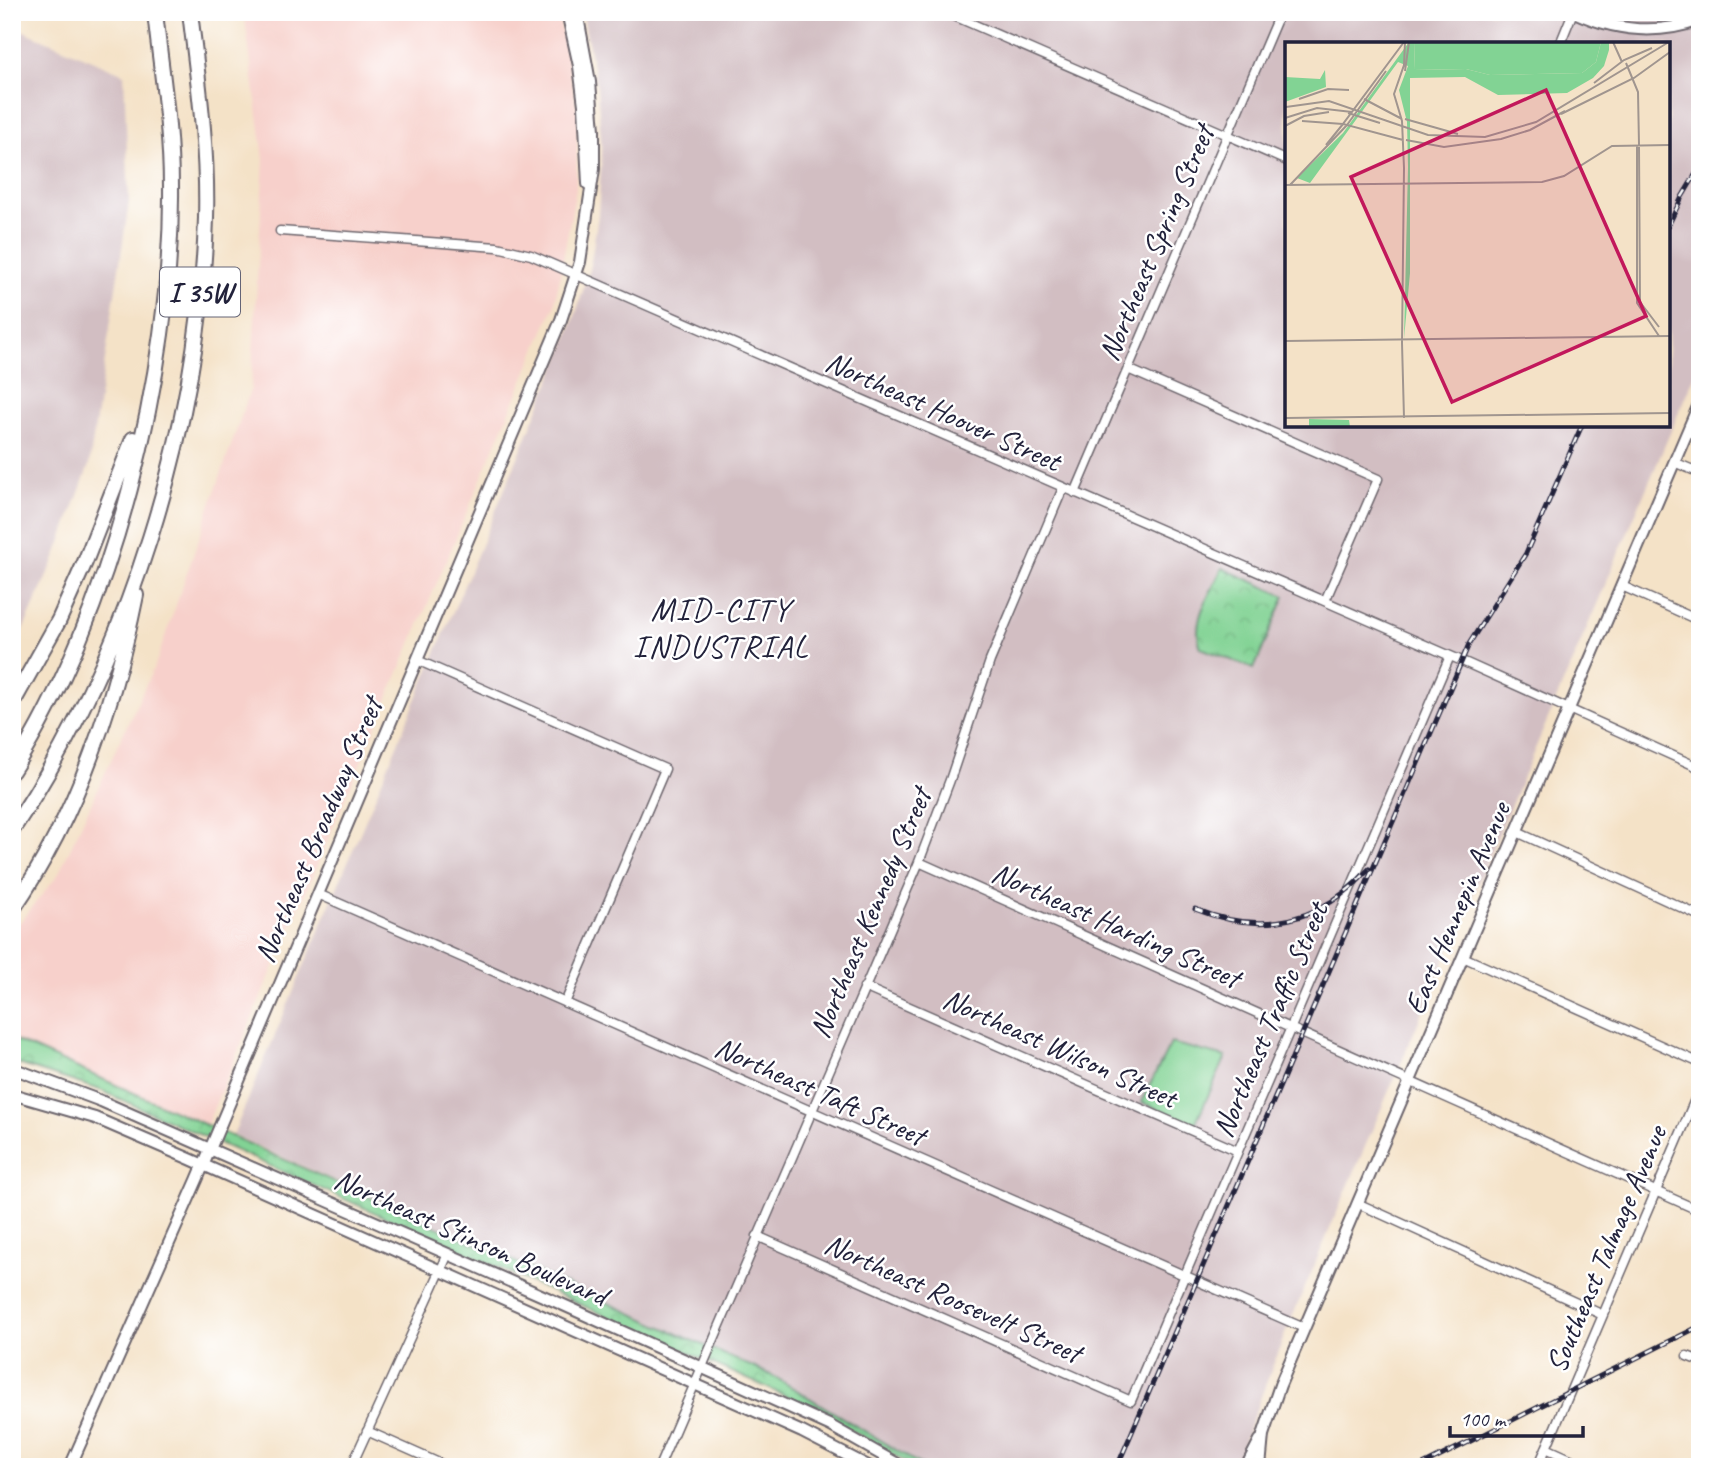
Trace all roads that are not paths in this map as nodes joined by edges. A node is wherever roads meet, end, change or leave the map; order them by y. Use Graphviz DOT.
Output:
graph roads {
  1 [pos="147,12"];
  2 [pos="155,12"];
  3 [pos="567,12"];
  4 [pos="577,12"];
  5 [pos="945,12"];
  6 [pos="1280,12"];
  7 [pos="1573,12"];
  8 [pos="191,17"];
  9 [pos="1700,20"];
  10 [pos="1561,42"];
  11 [pos="1227,135"];
  12 [pos="170,153"];
  13 [pos="1285,160"];
  14 [pos="589,204"];
  15 [pos="280,231"];
  16 [pos="576,275"];
  17 [pos="1128,369"];
  18 [pos="152,384"];
  19 [pos="1700,402"];
  20 [pos="1674,462"];
  21 [pos="1700,473"];
  22 [pos="1063,488"];
  23 [pos="1075,493"];
  24 [pos="145,553"];
  25 [pos="1622,586"];
  26 [pos="1325,601"];
  27 [pos="1700,621"];
  28 [pos="1450,656"];
  29 [pos="417,660"];
  30 [pos="12,704"];
  31 [pos="1569,708"];
  32 [pos="1700,768"];
  33 [pos="12,771"];
  34 [pos="12,830"];
  35 [pos="1517,832"];
  36 [pos="919,862"];
  37 [pos="318,894"];
  38 [pos="12,910"];
  39 [pos="1700,916"];
  40 [pos="1463,957"];
  41 [pos="864,987"];
  42 [pos="565,1003"];
  43 [pos="1291,1027"];
  44 [pos="1700,1063"];
  45 [pos="12,1068"];
  46 [pos="1409,1081"];
  47 [pos="1700,1088"];
  48 [pos="12,1094"];
  49 [pos="810,1112"];
  50 [pos="210,1149"];
  51 [pos="1238,1151"];
  52 [pos="203,1166"];
  53 [pos="1656,1191"];
  54 [pos="1357,1203"];
  55 [pos="1700,1211"];
  56 [pos="757,1236"];
  57 [pos="448,1254"];
  58 [pos="440,1271"];
  59 [pos="1184,1276"];
  60 [pos="1602,1315"];
  61 [pos="1304,1328"];
  62 [pos="1687,1356"];
  63 [pos="1700,1361"];
  64 [pos="701,1368"];
  65 [pos="695,1384"];
  66 [pos="1131,1401"];
  67 [pos="367,1431"];
  68 [pos="1263,1435"];
  69 [pos="1546,1448"];
  70 [pos="70,1467"];
  71 [pos="351,1467"];
  72 [pos="448,1467"];
  73 [pos="659,1467"];
  74 [pos="870,1467"];
  75 [pos="903,1467"];
  76 [pos="1246,1467"];
  77 [pos="1260,1467"];
  78 [pos="1538,1467"];
  79 [pos="1588,1467"];
  1 -- 12 [label="highway"];
  2 -- 12 [label="highway, I 35W"];
  3 -- 14 [label="main road, Northeast Broadway Street"];
  4 -- 14 [label="main road, Northeast Broadway Street"];
  5 -- 11 [label="street"];
  6 -- 11 [label="street, Northeast Spring Street"];
  7 -- 9 [label="main road"];
  7 -- 10 [label="street"];
  8 -- 24 [label="highway, I 35W"];
  11 -- 13 [label="street"];
  11 -- 17 [label="street, Northeast Spring Street"];
  12 -- 18 [label="highway, I 35W"];
  14 -- 16 [label="main road, Northeast Broadway Street"];
  15 -- 16 [label="street, Northeast Hoover Street"];
  16 -- 22 [label="street, Northeast Hoover Street"];
  16 -- 29 [label="main road, Northeast Broadway Street"];
  17 -- 23 [label="street, Northeast Spring Street"];
  17 -- 26 [label="street"];
  18 -- 30 [label="highway"];
  18 -- 33 [label="highway, I 35W"];
  19 -- 20 [label="main road, East Hennepin Avenue"];
  20 -- 21 [label="street"];
  20 -- 25 [label="main road, East Hennepin Avenue"];
  22 -- 23 [label="street, Northeast Hoover Street"];
  22 -- 36 [label="street, Northeast Kennedy Street"];
  23 -- 26 [label="street, Northeast Hoover Street"];
  24 -- 34 [label="highway, I 35W"];
  24 -- 38 [label="highway"];
  25 -- 27 [label="street"];
  25 -- 31 [label="main road, East Hennepin Avenue"];
  26 -- 28 [label="street, Northeast Hoover Street"];
  28 -- 31 [label="street, Northeast Hoover Street"];
  28 -- 43 [label="street, Northeast Traffic Street"];
  29 -- 37 [label="main road, Northeast Broadway Street"];
  29 -- 42 [label="street"];
  31 -- 32 [label="street, Northeast Hoover Street"];
  31 -- 35 [label="main road, East Hennepin Avenue"];
  35 -- 39 [label="street"];
  35 -- 40 [label="main road, East Hennepin Avenue"];
  36 -- 41 [label="street, Northeast Kennedy Street"];
  36 -- 43 [label="street, Northeast Harding Street"];
  37 -- 42 [label="street, Northeast Taft Street"];
  37 -- 50 [label="main road, Northeast Broadway Street"];
  40 -- 44 [label="street"];
  40 -- 46 [label="main road, East Hennepin Avenue"];
  41 -- 49 [label="street, Northeast Kennedy Street"];
  41 -- 51 [label="street, Northeast Wilson Street"];
  42 -- 49 [label="street, Northeast Taft Street"];
  43 -- 46 [label="street, Northeast Harding Street"];
  43 -- 51 [label="street, Northeast Traffic Street"];
  45 -- 50 [label="main road, Northeast Stinson Boulevard"];
  46 -- 53 [label="street, Northeast Harding Street"];
  46 -- 54 [label="main road, East Hennepin Avenue"];
  47 -- 53 [label="street, Southeast Talmage Avenue"];
  48 -- 52 [label="main road, Northeast Stinson Boulevard"];
  49 -- 56 [label="street, Northeast Kennedy Street"];
  49 -- 59 [label="street, Northeast Taft Street"];
  50 -- 52 [label="main road, Northeast Broadway Street"];
  50 -- 57 [label="main road, Northeast Stinson Boulevard"];
  51 -- 59 [label="street, Northeast Traffic Street"];
  52 -- 58 [label="main road, Northeast Stinson Boulevard"];
  52 -- 70 [label="main road, Northeast Broadway Street"];
  53 -- 55 [label="street, Northeast Harding Street"];
  53 -- 60 [label="street, Southeast Talmage Avenue"];
  54 -- 60 [label="street"];
  54 -- 61 [label="main road, East Hennepin Avenue"];
  56 -- 64 [label="street, Northeast Kennedy Street"];
  56 -- 66 [label="street, Northeast Roosevelt Street"];
  57 -- 58 [label="street"];
  57 -- 64 [label="main road, Northeast Stinson Boulevard"];
  58 -- 65 [label="main road, Northeast Stinson Boulevard"];
  58 -- 67 [label="street"];
  59 -- 61 [label="street, Northeast Taft Street"];
  59 -- 66 [label="street, Northeast Traffic Street"];
  60 -- 69 [label="street, Southeast Talmage Avenue"];
  61 -- 68 [label="main road, East Hennepin Avenue"];
  62 -- 63 [label="street"];
  64 -- 65 [label="street, Northeast Kennedy Street"];
  64 -- 75 [label="main road, Northeast Stinson Boulevard"];
  65 -- 73 [label="street, Northeast Kennedy Street"];
  65 -- 74 [label="main road, Northeast Stinson Boulevard"];
  67 -- 71 [label="street"];
  67 -- 72 [label="street"];
  68 -- 76 [label="main road, East Hennepin Avenue"];
  68 -- 77 [label="main road, East Hennepin Avenue"];
  69 -- 78 [label="street, Southeast Talmage Avenue"];
  69 -- 79 [label="street"];
}
